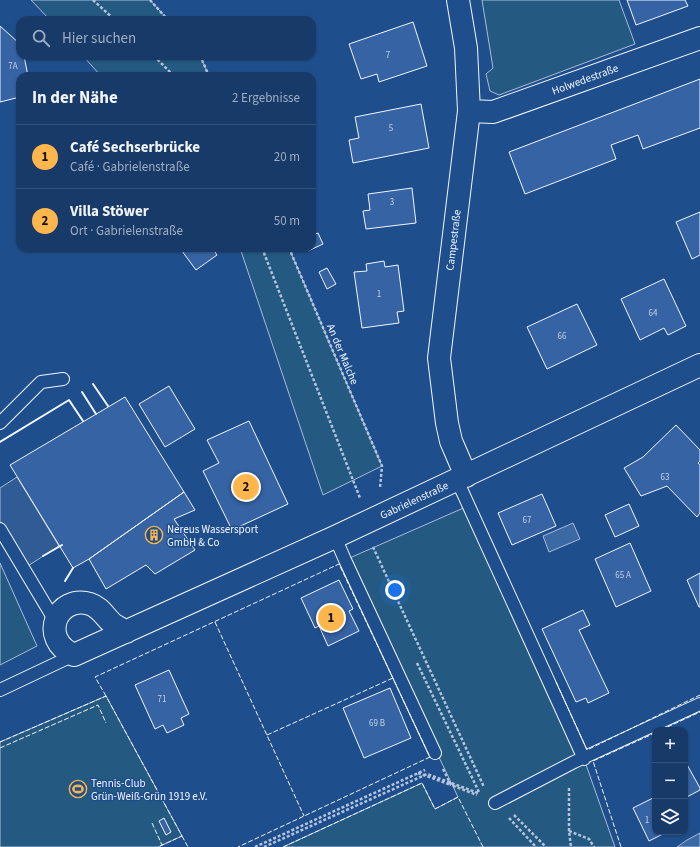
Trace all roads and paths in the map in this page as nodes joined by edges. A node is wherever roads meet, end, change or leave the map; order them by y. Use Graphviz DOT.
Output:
graph roads {
  1 [pos="94,0"];
  2 [pos="150,0"];
  3 [pos="458,0"];
  4 [pos="111,16"];
  5 [pos="164,16"];
  6 [pos="700,38"];
  7 [pos="158,60"];
  8 [pos="202,60"];
  9 [pos="170,72"];
  10 [pos="207,72"];
  11 [pos="469,111"];
  12 [pos="264,252"];
  13 [pos="291,252"];
  14 [pos="700,365"];
  15 [pos="63,379"];
  16 [pos="0,423"];
  17 [pos="382,466"];
  18 [pos="461,478"];
  19 [pos="361,500"];
  20 [pos="376,518"];
  21 [pos="0,529"];
  22 [pos="335,537"];
  23 [pos="55,621"];
  24 [pos="126,632"];
  25 [pos="74,655"];
  26 [pos="415,659"];
  27 [pos="0,690"];
  28 [pos="700,704"];
  29 [pos="438,758"];
  30 [pos="576,762"];
  31 [pos="418,773"];
  32 [pos="424,776"];
  33 [pos="450,784"];
  34 [pos="480,793"];
  35 [pos="494,800"];
  36 [pos="569,831"];
  37 [pos="254,847"];
  38 [pos="264,847"];
  39 [pos="536,847"];
  40 [pos="546,847"];
  41 [pos="571,847"];
  42 [pos="594,847"];
  1 -- 4 [label="path"];
  2 -- 5 [label="path"];
  3 -- 11 [label="street, Campestraße"];
  6 -- 11 [label="street, Holwedestraße"];
  7 -- 9 [label="path"];
  8 -- 10 [label="path"];
  11 -- 18 [label="street, Campestraße"];
  12 -- 19 [label="path"];
  13 -- 17 [label="path, An der Malche"];
  14 -- 18 [label="street, Gabrielenstraße"];
  15 -- 16 [label="lane"];
  18 -- 20 [label="street, Gabrielenstraße"];
  18 -- 30 [label="lane"];
  20 -- 22 [label="street, Gabrielenstraße"];
  20 -- 35 [label="path"];
  21 -- 23 [label="lane"];
  22 -- 24 [label="street, Gabrielenstraße"];
  22 -- 29 [label="lane"];
  23 -- 24 [label="street"];
  23 -- 25 [label="street"];
  24 -- 25 [label="street, Gabrielenstraße"];
  25 -- 27 [label="lane, Gabrielenstraße"];
  26 -- 34 [label="path"];
  28 -- 30 [label="lane"];
  29 -- 31 [label="path"];
  29 -- 33 [label="path"];
  30 -- 35 [label="lane"];
  30 -- 36 [label="path"];
  31 -- 32 [label="path"];
  31 -- 37 [label="path"];
  32 -- 33 [label="path"];
  32 -- 38 [label="path"];
  33 -- 34 [label="path"];
  33 -- 35 [label="path"];
  34 -- 35 [label="path"];
  35 -- 39 [label="path"];
  35 -- 40 [label="path"];
  36 -- 41 [label="path"];
  36 -- 42 [label="path"];
}
